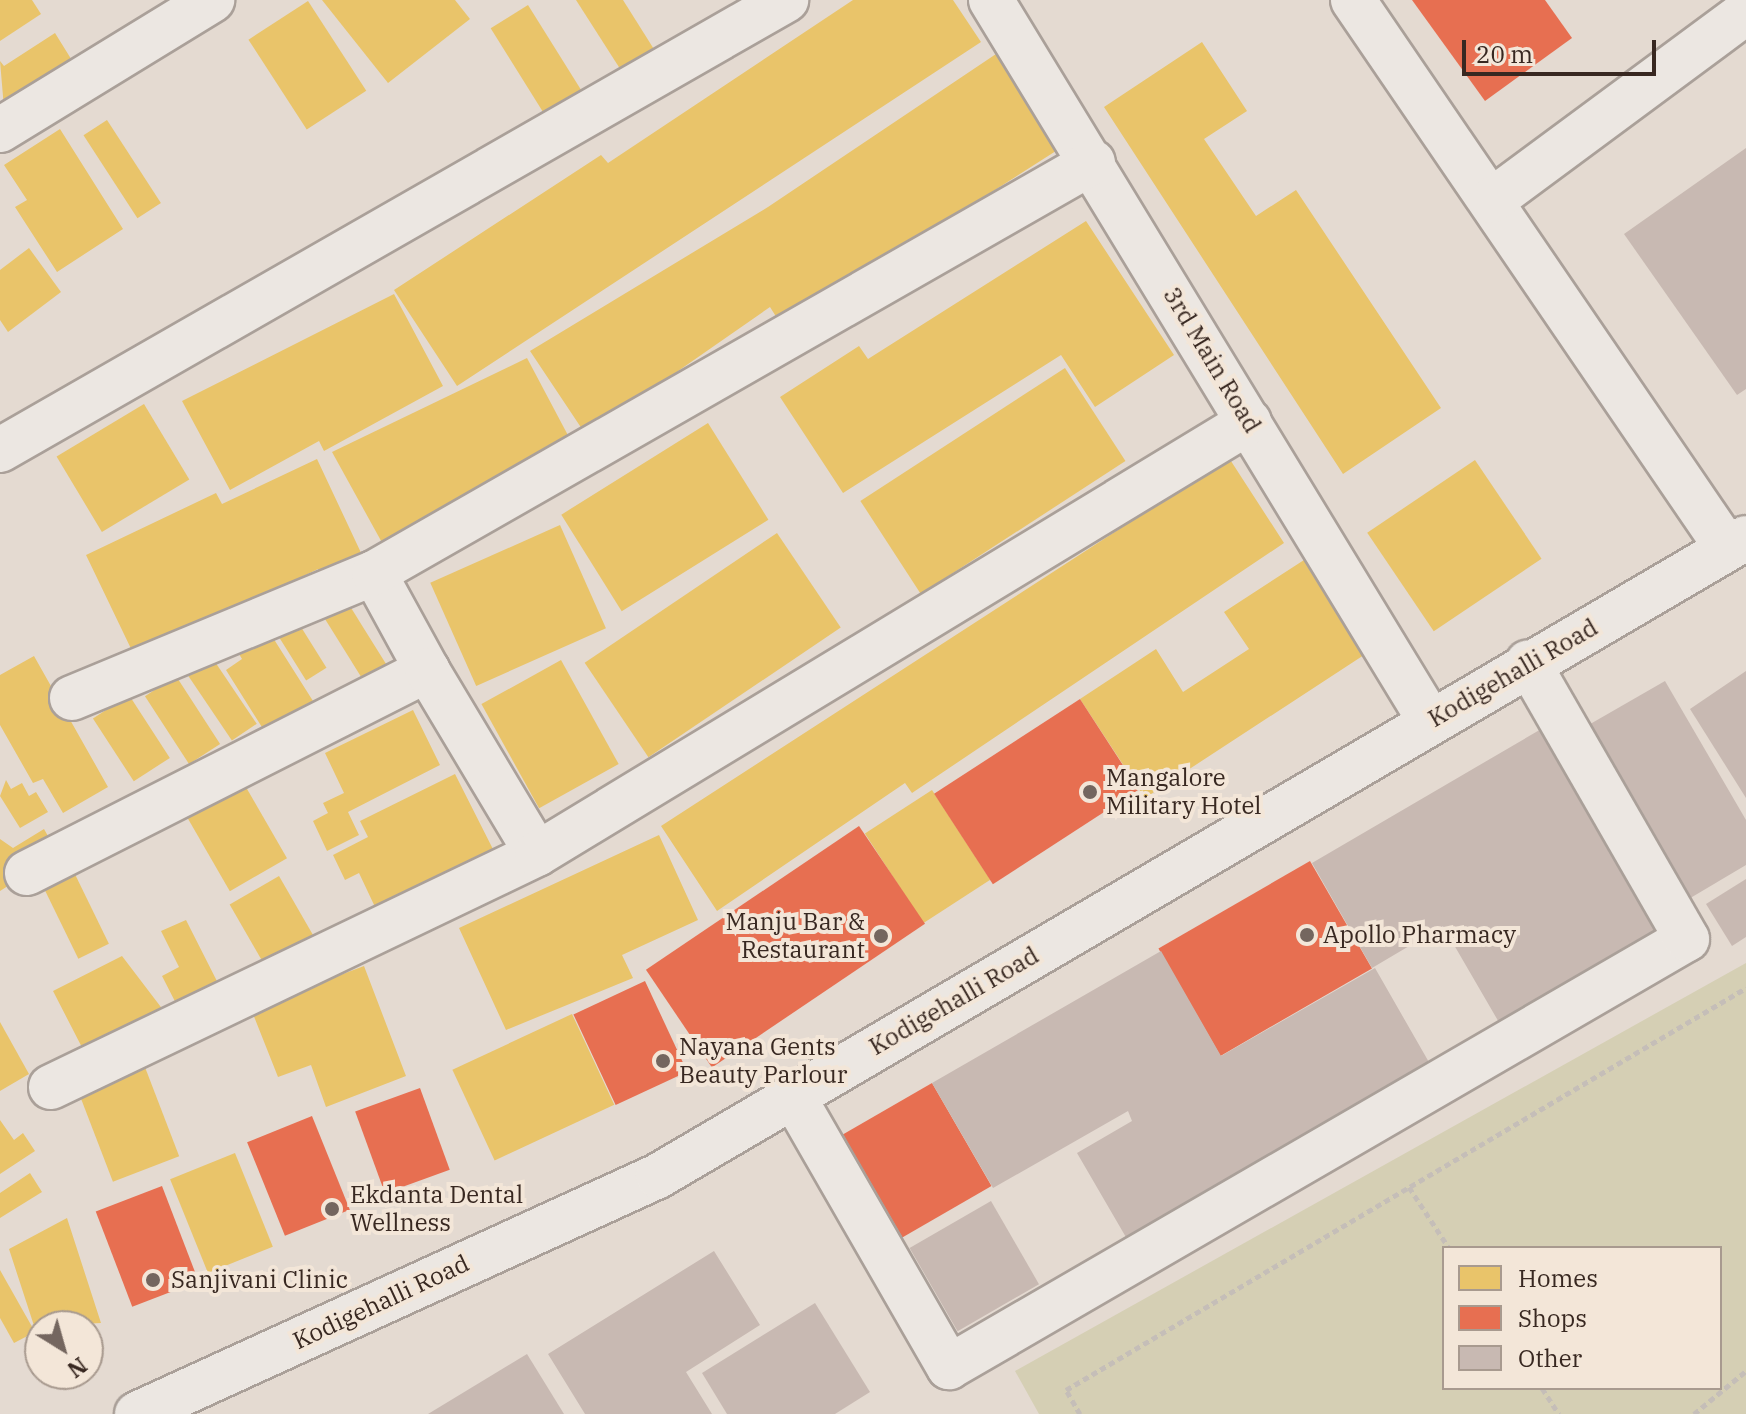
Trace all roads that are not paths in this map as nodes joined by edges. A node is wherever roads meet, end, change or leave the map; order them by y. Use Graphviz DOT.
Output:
graph roads {
  1 [pos="212,0"];
  2 [pos="786,0"];
  3 [pos="991,0"];
  4 [pos="1353,0"];
  5 [pos="1742,15"];
  6 [pos="0,130"];
  7 [pos="1093,162"];
  8 [pos="1491,201"];
  9 [pos="1249,422"];
  10 [pos="0,450"];
  11 [pos="1737,543"];
  12 [pos="374,573"];
  13 [pos="1528,663"];
  14 [pos="427,670"];
  15 [pos="72,698"];
  16 [pos="1430,721"];
  17 [pos="537,854"];
  18 [pos="27,873"];
  19 [pos="51,1087"];
  20 [pos="793,1096"];
  21 [pos="137,1414"];
  1 -- 6 [label="street"];
  2 -- 10 [label="street"];
  3 -- 7 [label="street, 3rd Main Road"];
  4 -- 8 [label="street"];
  5 -- 8 [label="street"];
  7 -- 9 [label="street, 3rd Main Road"];
  7 -- 12 [label="street"];
  8 -- 11 [label="street"];
  9 -- 16 [label="street, 3rd Main Road"];
  9 -- 17 [label="street"];
  11 -- 13 [label="street, Kodigehalli Road"];
  12 -- 14 [label="street"];
  12 -- 15 [label="street"];
  13 -- 16 [label="street, Kodigehalli Road"];
  13 -- 20 [label="street"];
  14 -- 17 [label="street"];
  14 -- 18 [label="street"];
  16 -- 20 [label="street, Kodigehalli Road"];
  17 -- 19 [label="street"];
  20 -- 21 [label="street, Kodigehalli Road"];
}
